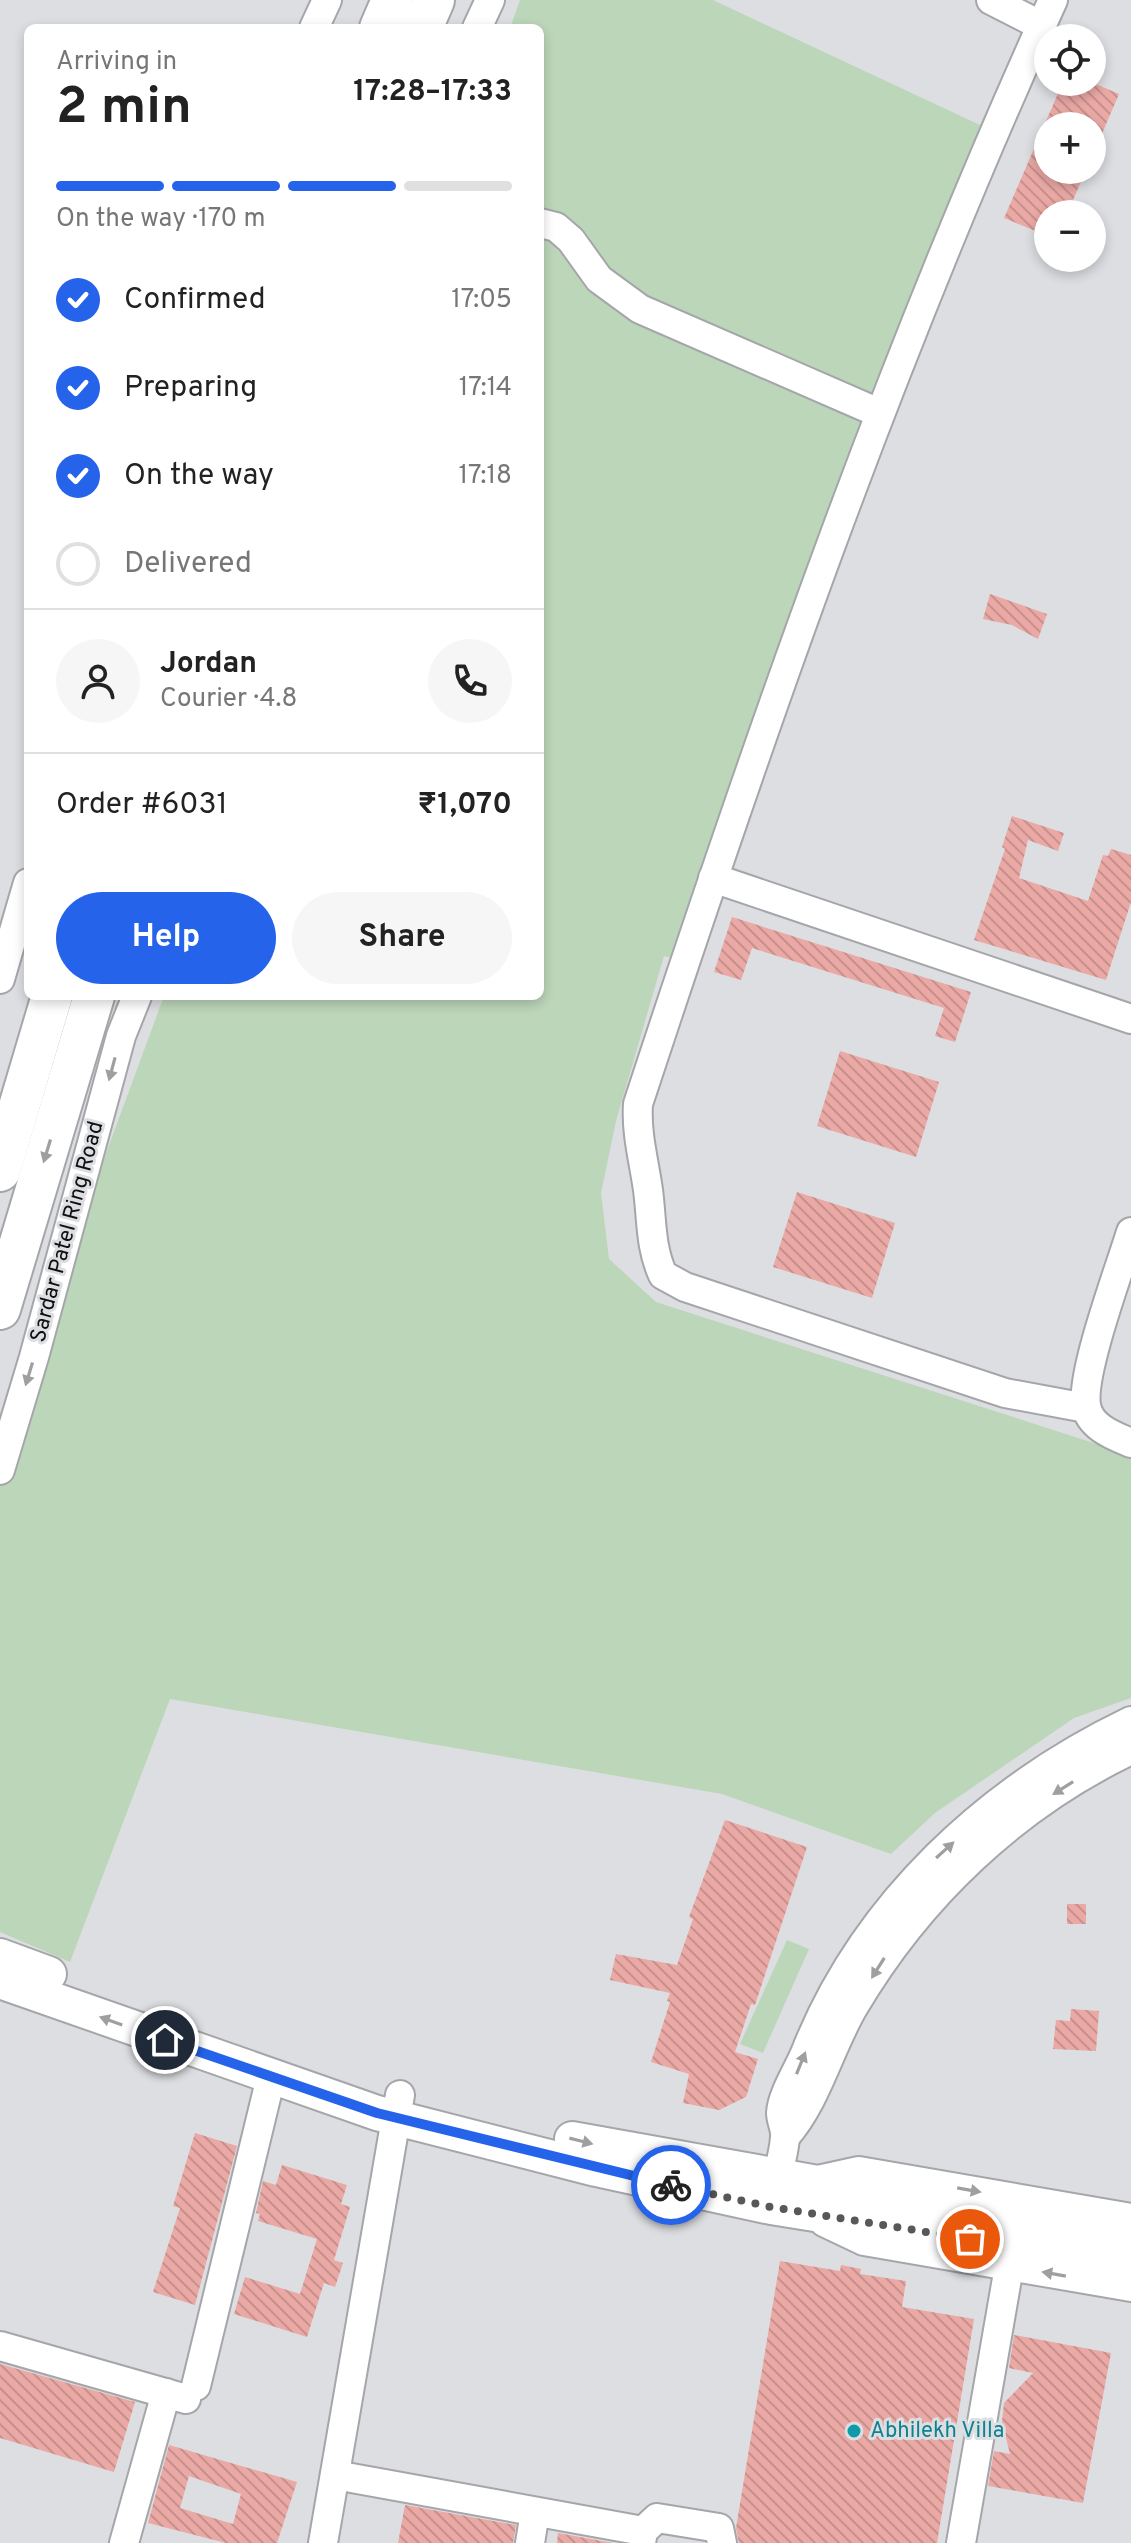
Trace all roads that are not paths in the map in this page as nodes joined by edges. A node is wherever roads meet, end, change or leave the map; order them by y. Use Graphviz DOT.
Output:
graph roads {
  1 [pos="327,0"];
  2 [pos="392,0"];
  3 [pos="434,0"];
  4 [pos="490,0"];
  5 [pos="991,0"];
  6 [pos="1048,13"];
  7 [pos="316,24"];
  8 [pos="382,24"];
  9 [pos="424,24"];
  10 [pos="479,24"];
  11 [pos="544,224"];
  12 [pos="879,413"];
  13 [pos="713,878"];
  14 [pos="24,889"];
  15 [pos="10,909"];
  16 [pos="0,979"];
  17 [pos="51,1000"];
  18 [pos="93,1000"];
  19 [pos="135,1000"];
  20 [pos="1131,1019"];
  21 [pos="0,1171"];
  22 [pos="1131,1232"];
  23 [pos="0,1309"];
  24 [pos="1086,1408"];
  25 [pos="1131,1443"];
  26 [pos="0,1470"];
  27 [pos="1131,1721"];
  28 [pos="1131,1750"];
  29 [pos="0,1956"];
  30 [pos="0,1981"];
  31 [pos="271,2077"];
  32 [pos="398,2106"];
  33 [pos="785,2137"];
  34 [pos="774,2191"];
  35 [pos="808,2197"];
  36 [pos="884,2210"];
  37 [pos="1131,2218"];
  38 [pos="1131,2239"];
  39 [pos="1131,2265"];
  40 [pos="1009,2267"];
  41 [pos="1131,2287"];
  42 [pos="0,2346"];
  43 [pos="183,2393"];
  44 [pos="335,2475"];
  45 [pos="535,2512"];
  46 [pos="642,2537"];
  47 [pos="124,2543"];
  48 [pos="323,2543"];
  49 [pos="530,2543"];
  50 [pos="722,2543"];
  51 [pos="961,2543"];
  1 -- 7 [label="street"];
  2 -- 8 [label="highway"];
  3 -- 9 [label="highway"];
  4 -- 10 [label="street"];
  5 -- 6 [label="street"];
  6 -- 12 [label="street"];
  11 -- 12 [label="street"];
  12 -- 13 [label="street"];
  13 -- 20 [label="street"];
  13 -- 24 [label="street"];
  14 -- 15 [label="street"];
  15 -- 16 [label="street"];
  17 -- 21 [label="highway"];
  18 -- 23 [label="highway, Sardar Patel Ring Road, one-way"];
  19 -- 26 [label="street, Sardar Patel Ring Road, one-way"];
  22 -- 24 [label="street"];
  24 -- 25 [label="street"];
  33 -- 27 [label="street, one-way"];
  28 -- 33 [label="street, one-way"];
  29 -- 32 [label="main road"];
  31 -- 30 [label="main road, one-way"];
  31 -- 32 [label="main road"];
  31 -- 43 [label="street"];
  32 -- 34 [label="main road"];
  32 -- 44 [label="street"];
  33 -- 34 [label="street"];
  34 -- 35 [label="main road"];
  35 -- 36 [label="main road"];
  35 -- 37 [label="street, one-way"];
  35 -- 40 [label="street"];
  36 -- 38 [label="main road"];
  36 -- 39 [label="main road"];
  41 -- 40 [label="street, one-way"];
  40 -- 51 [label="street"];
  42 -- 43 [label="street"];
  43 -- 47 [label="street"];
  44 -- 45 [label="street"];
  44 -- 48 [label="street"];
  45 -- 46 [label="street"];
  45 -- 49 [label="street"];
  46 -- 50 [label="street"];
}
